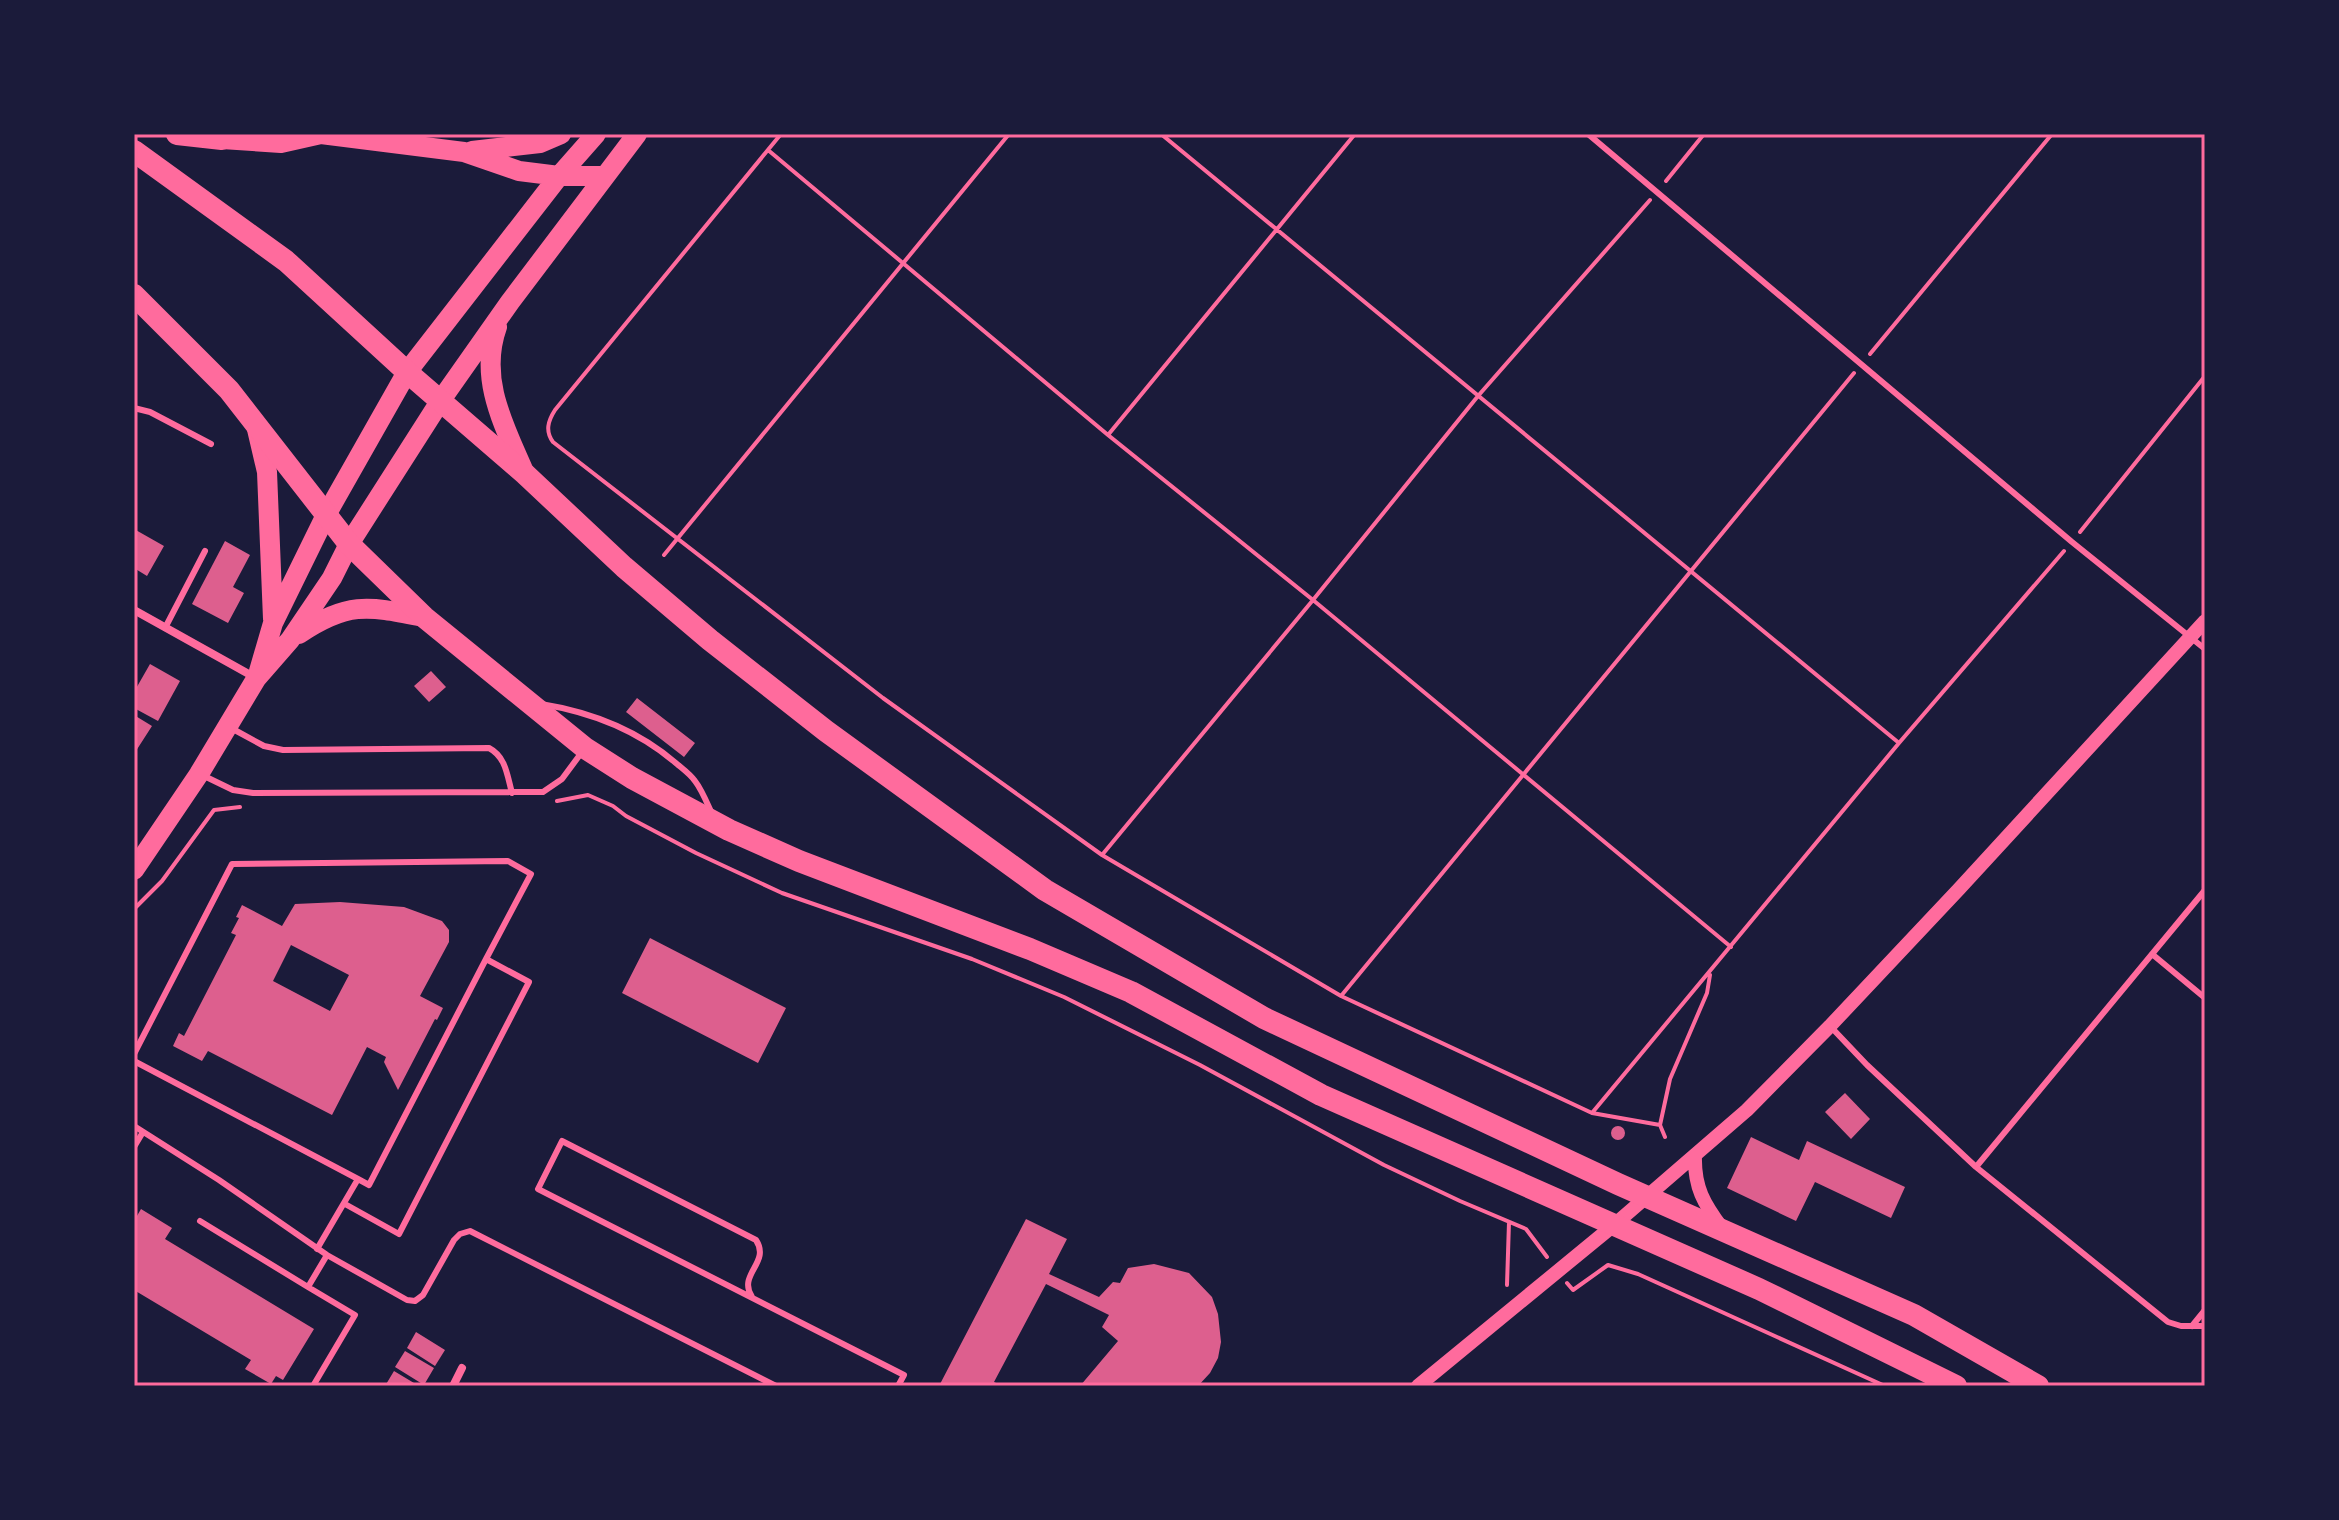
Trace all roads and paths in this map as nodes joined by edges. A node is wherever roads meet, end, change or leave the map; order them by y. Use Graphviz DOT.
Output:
graph roads {
  1 [pos="177,134"];
  2 [pos="320,134"];
  3 [pos="561,134"];
  4 [pos="596,134"];
  5 [pos="637,134"];
  6 [pos="781,134"];
  7 [pos="1009,134"];
  8 [pos="1161,134"];
  9 [pos="1355,134"];
  10 [pos="1588,134"];
  11 [pos="1704,134"];
  12 [pos="2052,134"];
  13 [pos="222,139"];
  14 [pos="768,150"];
  15 [pos="134,151"];
  16 [pos="464,152"];
  17 [pos="559,176"];
  18 [pos="604,176"];
  19 [pos="1657,192"];
  20 [pos="1277,229"];
  21 [pos="904,263"];
  22 [pos="134,295"];
  23 [pos="510,302"];
  24 [pos="1861,364"];
  25 [pos="407,372"];
  26 [pos="2205,376"];
  27 [pos="1478,396"];
  28 [pos="441,400"];
  29 [pos="134,408"];
  30 [pos="256,423"];
  31 [pos="1108,435"];
  32 [pos="211,444"];
  33 [pos="525,474"];
  34 [pos="326,515"];
  35 [pos="676,539"];
  36 [pos="2072,542"];
  37 [pos="349,544"];
  38 [pos="205,551"];
  39 [pos="664,555"];
  40 [pos="1691,572"];
  41 [pos="1313,600"];
  42 [pos="134,610"];
  43 [pos="424,617"];
  44 [pos="2205,621"];
  45 [pos="273,623"];
  46 [pos="165,628"];
  47 [pos="2190,638"];
  48 [pos="290,640"];
  49 [pos="2205,649"];
  50 [pos="256,679"];
  51 [pos="526,701"];
  52 [pos="228,726"];
  53 [pos="1899,743"];
  54 [pos="585,748"];
  55 [pos="199,774"];
  56 [pos="1523,776"];
  57 [pos="512,793"];
  58 [pos="549,803"];
  59 [pos="243,806"];
  60 [pos="718,824"];
  61 [pos="1102,855"];
  62 [pos="134,870"];
  63 [pos="2205,890"];
  64 [pos="134,909"];
  65 [pos="1731,947"];
  66 [pos="2152,954"];
  67 [pos="486,959"];
  68 [pos="1710,973"];
  69 [pos="1341,996"];
  70 [pos="2205,998"];
  71 [pos="1830,1026"];
  72 [pos="134,1054"];
  73 [pos="134,1061"];
  74 [pos="1592,1113"];
  75 [pos="1660,1125"];
  76 [pos="134,1126"];
  77 [pos="143,1132"];
  78 [pos="1665,1137"];
  79 [pos="134,1147"];
  80 [pos="1695,1156"];
  81 [pos="1976,1167"];
  82 [pos="358,1179"];
  83 [pos="1645,1197"];
  84 [pos="345,1204"];
  85 [pos="200,1221"];
  86 [pos="1509,1222"];
  87 [pos="1614,1225"];
  88 [pos="1526,1229"];
  89 [pos="1724,1231"];
  90 [pos="317,1249"];
  91 [pos="327,1255"];
  92 [pos="1507,1285"];
  93 [pos="308,1287"];
  94 [pos="1573,1290"];
  95 [pos="752,1297"];
  96 [pos="2205,1310"];
  97 [pos="2192,1326"];
  98 [pos="2205,1326"];
  99 [pos="462,1368"];
  100 [pos="313,1386"];
  101 [pos="453,1386"];
  102 [pos="776,1386"];
  103 [pos="898,1386"];
  104 [pos="1418,1386"];
  105 [pos="1885,1386"];
  106 [pos="1956,1386"];
  107 [pos="2038,1386"];
  1 -- 13 [label="highway"];
  2 -- 13 [label="main road"];
  2 -- 16 [label="main road"];
  3 -- 16 [label="main road"];
  4 -- 17 [label="main road"];
  5 -- 18 [label="main road"];
  6 -- 14 [label="path"];
  7 -- 21 [label="path"];
  8 -- 20 [label="path"];
  9 -- 20 [label="path"];
  10 -- 19 [label="lane"];
  11 -- 19 [label="path"];
  12 -- 24 [label="path"];
  14 -- 21 [label="path"];
  14 -- 35 [label="path"];
  15 -- 25 [label="highway"];
  16 -- 17 [label="main road"];
  17 -- 18 [label="main road"];
  17 -- 25 [label="main road"];
  18 -- 23 [label="main road"];
  19 -- 24 [label="lane"];
  19 -- 27 [label="path"];
  20 -- 27 [label="path"];
  20 -- 31 [label="path"];
  21 -- 31 [label="path"];
  21 -- 35 [label="path"];
  22 -- 30 [label="highway"];
  23 -- 28 [label="main road"];
  23 -- 33 [label="main road"];
  24 -- 36 [label="lane"];
  24 -- 40 [label="path"];
  25 -- 28 [label="highway"];
  25 -- 34 [label="main road"];
  26 -- 36 [label="path"];
  27 -- 40 [label="path"];
  27 -- 41 [label="path"];
  28 -- 33 [label="highway"];
  28 -- 37 [label="main road"];
  29 -- 32 [label="lane"];
  30 -- 34 [label="highway"];
  30 -- 45 [label="main road"];
  31 -- 41 [label="path"];
  33 -- 83 [label="highway"];
  34 -- 37 [label="highway"];
  34 -- 45 [label="main road"];
  35 -- 39 [label="path"];
  35 -- 61 [label="path"];
  36 -- 47 [label="lane"];
  36 -- 53 [label="path"];
  37 -- 43 [label="highway"];
  37 -- 48 [label="main road"];
  38 -- 46 [label="lane"];
  40 -- 53 [label="path"];
  40 -- 56 [label="path"];
  41 -- 56 [label="path"];
  41 -- 61 [label="path"];
  42 -- 46 [label="street"];
  43 -- 48 [label="main road"];
  43 -- 51 [label="highway"];
  44 -- 47 [label="street"];
  45 -- 50 [label="main road"];
  46 -- 50 [label="street"];
  47 -- 49 [label="lane"];
  47 -- 71 [label="street"];
  48 -- 50 [label="main road"];
  50 -- 52 [label="main road"];
  51 -- 54 [label="highway"];
  51 -- 60 [label="lane"];
  52 -- 55 [label="main road"];
  52 -- 57 [label="lane"];
  53 -- 65 [label="path"];
  54 -- 57 [label="lane"];
  54 -- 60 [label="highway"];
  55 -- 57 [label="lane"];
  55 -- 62 [label="main road"];
  56 -- 65 [label="path"];
  56 -- 69 [label="path"];
  58 -- 86 [label="path"];
  59 -- 64 [label="path"];
  60 -- 87 [label="highway"];
  61 -- 69 [label="path"];
  63 -- 66 [label="lane"];
  65 -- 68 [label="path"];
  66 -- 70 [label="lane"];
  66 -- 81 [label="lane"];
  67 -- 72 [label="lane"];
  67 -- 82 [label="lane"];
  67 -- 84 [label="lane"];
  68 -- 74 [label="path"];
  68 -- 75 [label="path"];
  69 -- 74 [label="path"];
  71 -- 80 [label="street"];
  71 -- 81 [label="lane"];
  73 -- 82 [label="lane"];
  74 -- 75 [label="path"];
  75 -- 78 [label="path"];
  76 -- 77 [label="lane"];
  77 -- 79 [label="lane"];
  77 -- 90 [label="lane"];
  80 -- 83 [label="street"];
  80 -- 89 [label="street"];
  81 -- 97 [label="lane"];
  82 -- 84 [label="lane"];
  83 -- 87 [label="street"];
  83 -- 89 [label="highway"];
  84 -- 90 [label="lane"];
  85 -- 93 [label="lane"];
  86 -- 88 [label="path"];
  86 -- 92 [label="path"];
  87 -- 104 [label="street"];
  87 -- 106 [label="highway"];
  89 -- 107 [label="highway"];
  90 -- 91 [label="lane"];
  91 -- 93 [label="lane"];
  91 -- 102 [label="lane"];
  93 -- 100 [label="lane"];
  94 -- 105 [label="path"];
  95 -- 95 [label="lane"];
  95 -- 103 [label="lane"];
  96 -- 97 [label="lane"];
  97 -- 98 [label="lane"];
  99 -- 101 [label="street"];
}
